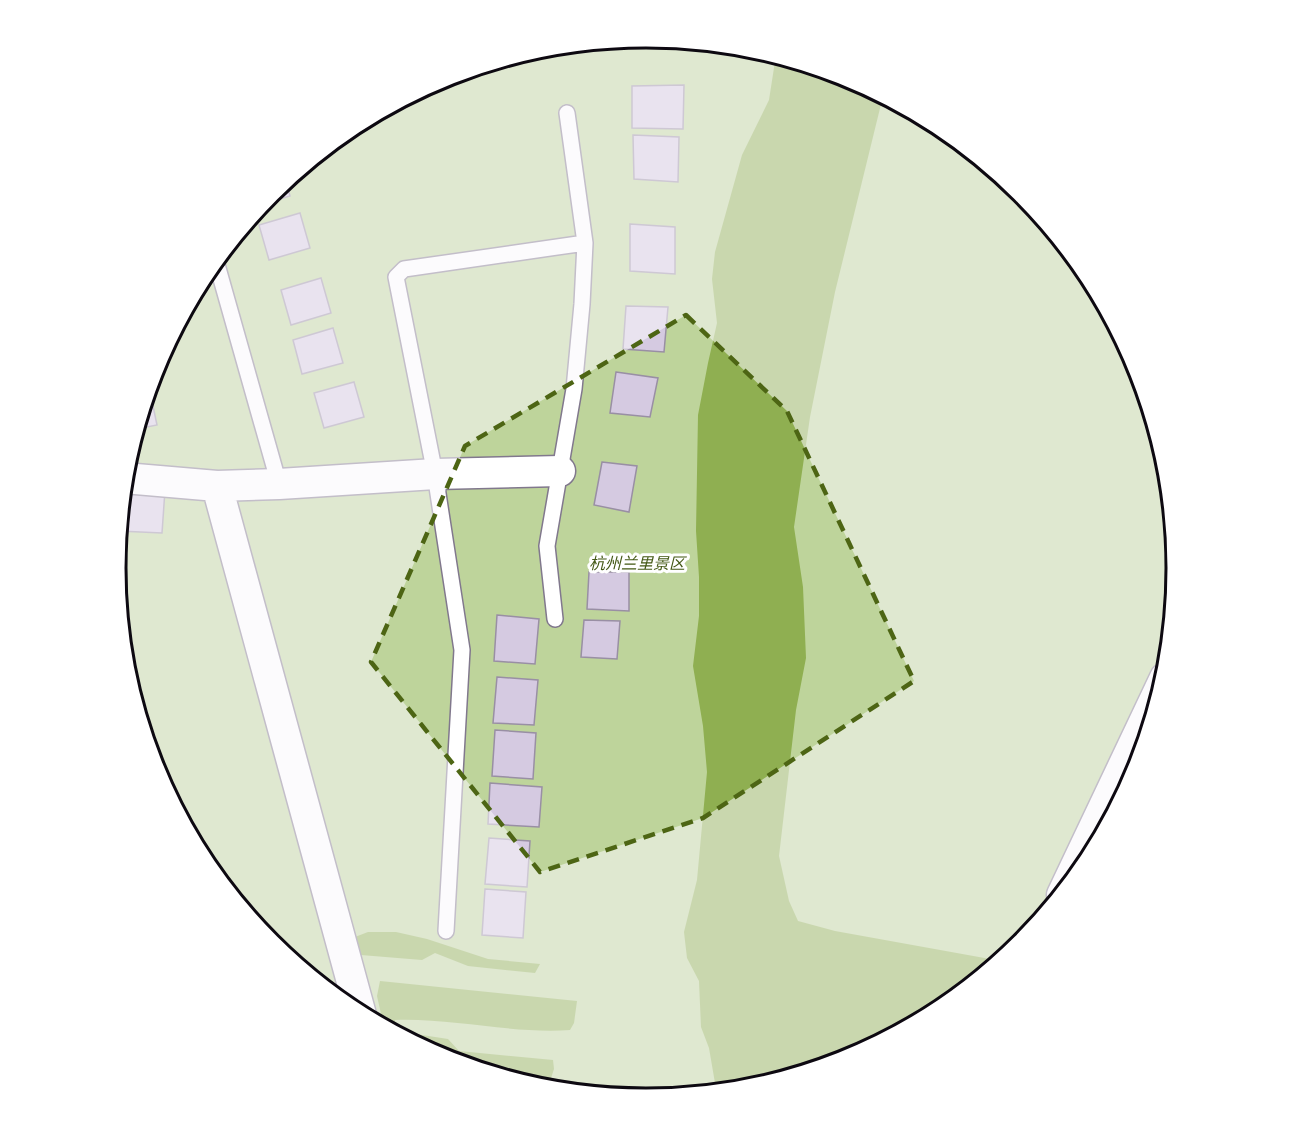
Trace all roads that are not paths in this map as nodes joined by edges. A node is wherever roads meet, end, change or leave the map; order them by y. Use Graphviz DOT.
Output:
graph roads {
  1 [pos="567,113"];
  2 [pos="585,243"];
  3 [pos="219,272"];
  4 [pos="560,471"];
  5 [pos="435,474"];
  6 [pos="134,479"];
  7 [pos="279,484"];
  8 [pos="217,486"];
  9 [pos="555,619"];
  10 [pos="1142,727"];
  11 [pos="1081,854"];
  12 [pos="446,931"];
  13 [pos="357,1001"];
  1 -- 2 [label="lane"];
  2 -- 4 [label="lane"];
  2 -- 5 [label="lane"];
  3 -- 7 [label="lane"];
  4 -- 5 [label="street"];
  4 -- 9 [label="lane"];
  5 -- 7 [label="street"];
  5 -- 12 [label="lane"];
  6 -- 8 [label="street"];
  7 -- 8 [label="street"];
  8 -- 13 [label="street"];
  10 -- 11 [label="street"];
}
